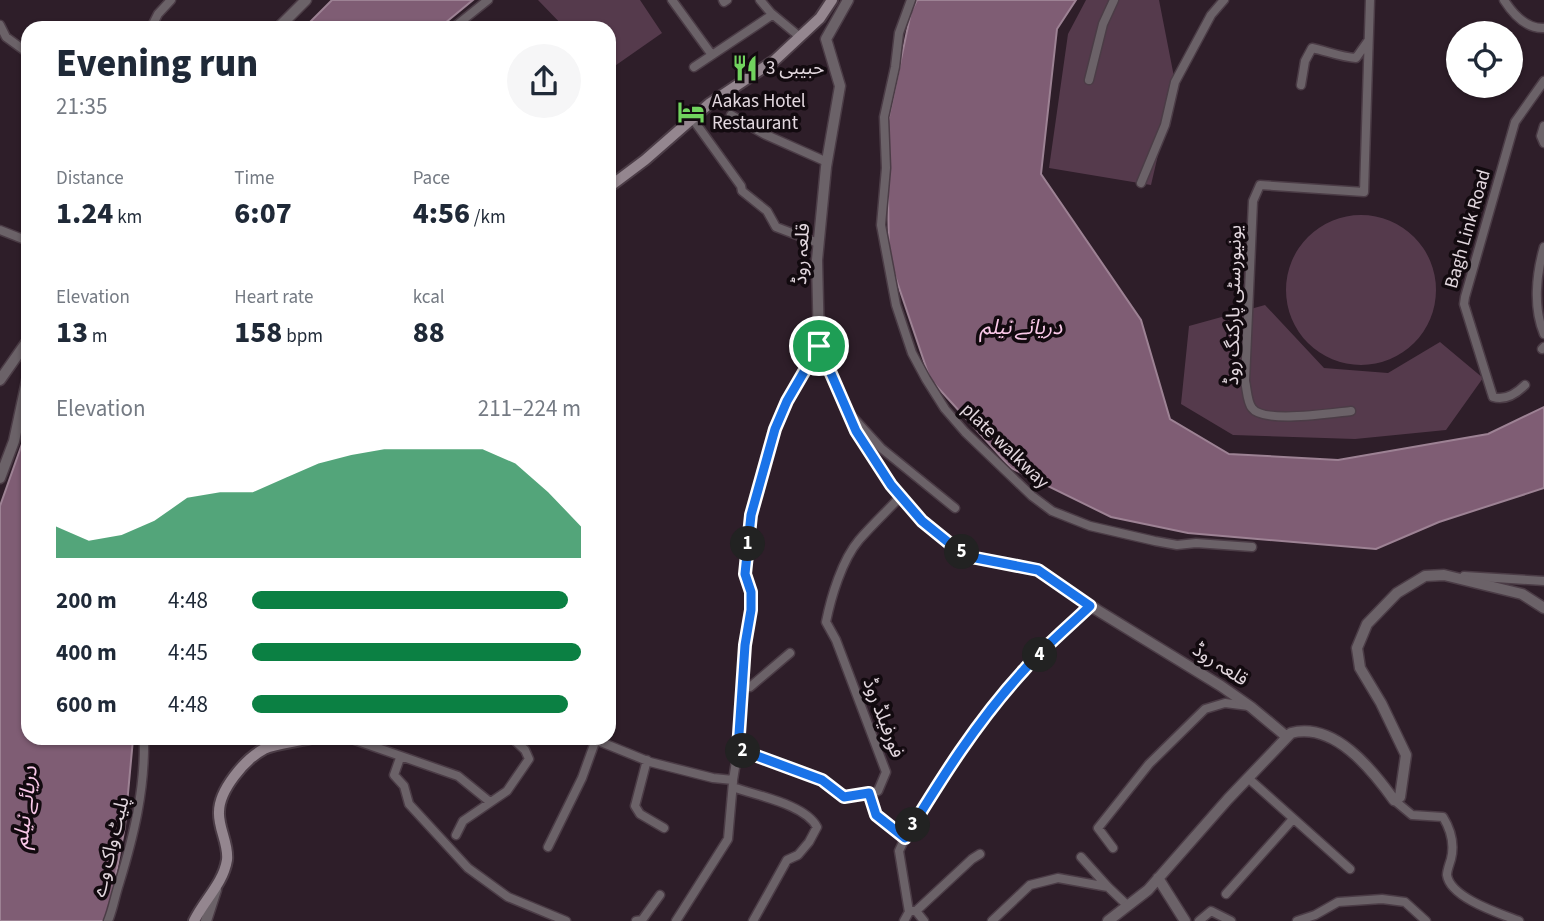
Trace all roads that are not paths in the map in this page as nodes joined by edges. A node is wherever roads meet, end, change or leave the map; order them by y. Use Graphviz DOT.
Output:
graph roads {
  1 [pos="171,0"];
  2 [pos="292,0"];
  3 [pos="306,0"];
  4 [pos="488,0"];
  5 [pos="672,0"];
  6 [pos="760,0"];
  7 [pos="832,0"];
  8 [pos="848,0"];
  9 [pos="911,0"];
  10 [pos="1114,0"];
  11 [pos="1224,0"];
  12 [pos="1370,0"];
  13 [pos="1504,0"];
  14 [pos="295,12"];
  15 [pos="772,15"];
  16 [pos="155,21"];
  17 [pos="285,21"];
  18 [pos="462,21"];
  19 [pos="0,25"];
  20 [pos="1544,28"];
  21 [pos="800,37"];
  22 [pos="1369,40"];
  23 [pos="21,48"];
  24 [pos="712,55"];
  25 [pos="694,67"];
  26 [pos="1089,80"];
  27 [pos="1544,81"];
  28 [pos="1301,85"];
  29 [pos="731,115"];
  30 [pos="692,118"];
  31 [pos="1544,126"];
  32 [pos="1544,143"];
  33 [pos="827,162"];
  34 [pos="616,182"];
  35 [pos="1141,183"];
  36 [pos="0,230"];
  37 [pos="21,238"];
  38 [pos="818,243"];
  39 [pos="1544,247"];
  40 [pos="1544,334"];
  41 [pos="819,346"];
  42 [pos="21,350"];
  43 [pos="0,380"];
  44 [pos="1525,385"];
  45 [pos="21,408"];
  46 [pos="847,411"];
  47 [pos="1351,411"];
  48 [pos="0,478"];
  49 [pos="901,496"];
  50 [pos="955,508"];
  51 [pos="1252,548"];
  52 [pos="1444,575"];
  53 [pos="1544,581"];
  54 [pos="1090,606"];
  55 [pos="1544,608"];
  56 [pos="790,653"];
  57 [pos="743,686"];
  58 [pos="1251,707"];
  59 [pos="1287,737"];
  60 [pos="144,745"];
  61 [pos="280,745"];
  62 [pos="371,745"];
  63 [pos="520,745"];
  64 [pos="592,745"];
  65 [pos="606,745"];
  66 [pos="738,749"];
  67 [pos="400,758"];
  68 [pos="647,760"];
  69 [pos="1248,778"];
  70 [pos="733,784"];
  71 [pos="869,793"];
  72 [pos="1394,800"];
  73 [pos="490,802"];
  74 [pos="1293,819"];
  75 [pos="664,828"];
  76 [pos="456,835"];
  77 [pos="905,838"];
  78 [pos="548,847"];
  79 [pos="1113,848"];
  80 [pos="980,854"];
  81 [pos="1081,857"];
  82 [pos="1350,869"];
  83 [pos="1158,878"];
  84 [pos="1108,887"];
  85 [pos="216,889"];
  86 [pos="1226,894"];
  87 [pos="660,895"];
  88 [pos="1127,905"];
  89 [pos="913,911"];
  90 [pos="108,921"];
  91 [pos="194,921"];
  92 [pos="206,921"];
  93 [pos="566,921"];
  94 [pos="636,921"];
  95 [pos="676,921"];
  96 [pos="753,921"];
  97 [pos="904,921"];
  98 [pos="924,921"];
  99 [pos="992,921"];
  100 [pos="1108,921"];
  101 [pos="1185,921"];
  102 [pos="1199,921"];
  103 [pos="1231,921"];
  104 [pos="1297,921"];
  105 [pos="1426,921"];
  106 [pos="1519,921"];
  1 -- 16 [label="street"];
  2 -- 14 [label="street"];
  3 -- 14 [label="street"];
  4 -- 18 [label="street"];
  5 -- 24 [label="street"];
  6 -- 15 [label="street"];
  7 -- 21 [label="main road"];
  8 -- 33 [label="street, قلعہ روڈ"];
  9 -- 51 [label="street, plate walkway"];
  10 -- 26 [label="street"];
  11 -- 35 [label="street"];
  12 -- 22 [label="street"];
  13 -- 20 [label="street"];
  14 -- 17 [label="street"];
  15 -- 21 [label="street"];
  15 -- 24 [label="street"];
  19 -- 23 [label="street"];
  21 -- 30 [label="main road"];
  22 -- 28 [label="street"];
  22 -- 47 [label="street, یونیورسٹی پارکنگ روڈ"];
  24 -- 25 [label="street"];
  27 -- 44 [label="street, Bagh Link Road"];
  29 -- 33 [label="street"];
  30 -- 34 [label="main road"];
  30 -- 38 [label="street"];
  31 -- 32 [label="street"];
  33 -- 38 [label="street, قلعہ روڈ"];
  36 -- 37 [label="street"];
  38 -- 41 [label="street, قلعہ روڈ"];
  39 -- 40 [label="street"];
  41 -- 46 [label="street, قلعہ روڈ"];
  41 -- 57 [label="street"];
  42 -- 43 [label="street"];
  45 -- 48 [label="street"];
  46 -- 49 [label="street, قلعہ روڈ"];
  46 -- 50 [label="street"];
  49 -- 54 [label="street, قلعہ روڈ"];
  49 -- 71 [label="street, فورفیلڈ روڈ"];
  52 -- 53 [label="street"];
  52 -- 55 [label="street"];
  52 -- 72 [label="street"];
  54 -- 58 [label="street, قلعہ روڈ"];
  54 -- 77 [label="street"];
  56 -- 57 [label="street"];
  57 -- 66 [label="street"];
  58 -- 59 [label="street, قلعہ روڈ"];
  58 -- 79 [label="street"];
  59 -- 69 [label="street"];
  59 -- 72 [label="street"];
  60 -- 90 [label="street, پلیٹ واک وے"];
  61 -- 85 [label="main road"];
  62 -- 67 [label="street"];
  63 -- 73 [label="street"];
  64 -- 78 [label="street"];
  65 -- 68 [label="street"];
  66 -- 70 [label="street"];
  66 -- 71 [label="street"];
  67 -- 73 [label="street"];
  67 -- 93 [label="street"];
  68 -- 70 [label="street"];
  68 -- 75 [label="street"];
  69 -- 74 [label="street"];
  69 -- 83 [label="street"];
  70 -- 95 [label="street"];
  70 -- 96 [label="street"];
  71 -- 77 [label="street"];
  72 -- 106 [label="street"];
  73 -- 76 [label="street"];
  74 -- 82 [label="street"];
  74 -- 86 [label="street"];
  77 -- 89 [label="street"];
  80 -- 89 [label="street"];
  81 -- 84 [label="street"];
  83 -- 88 [label="street"];
  83 -- 101 [label="street"];
  84 -- 88 [label="street"];
  84 -- 99 [label="street"];
  85 -- 91 [label="main road"];
  85 -- 92 [label="street"];
  87 -- 94 [label="street"];
  88 -- 100 [label="street"];
  89 -- 97 [label="street"];
  89 -- 98 [label="street"];
  102 -- 103 [label="street"];
  104 -- 105 [label="street"];
}
